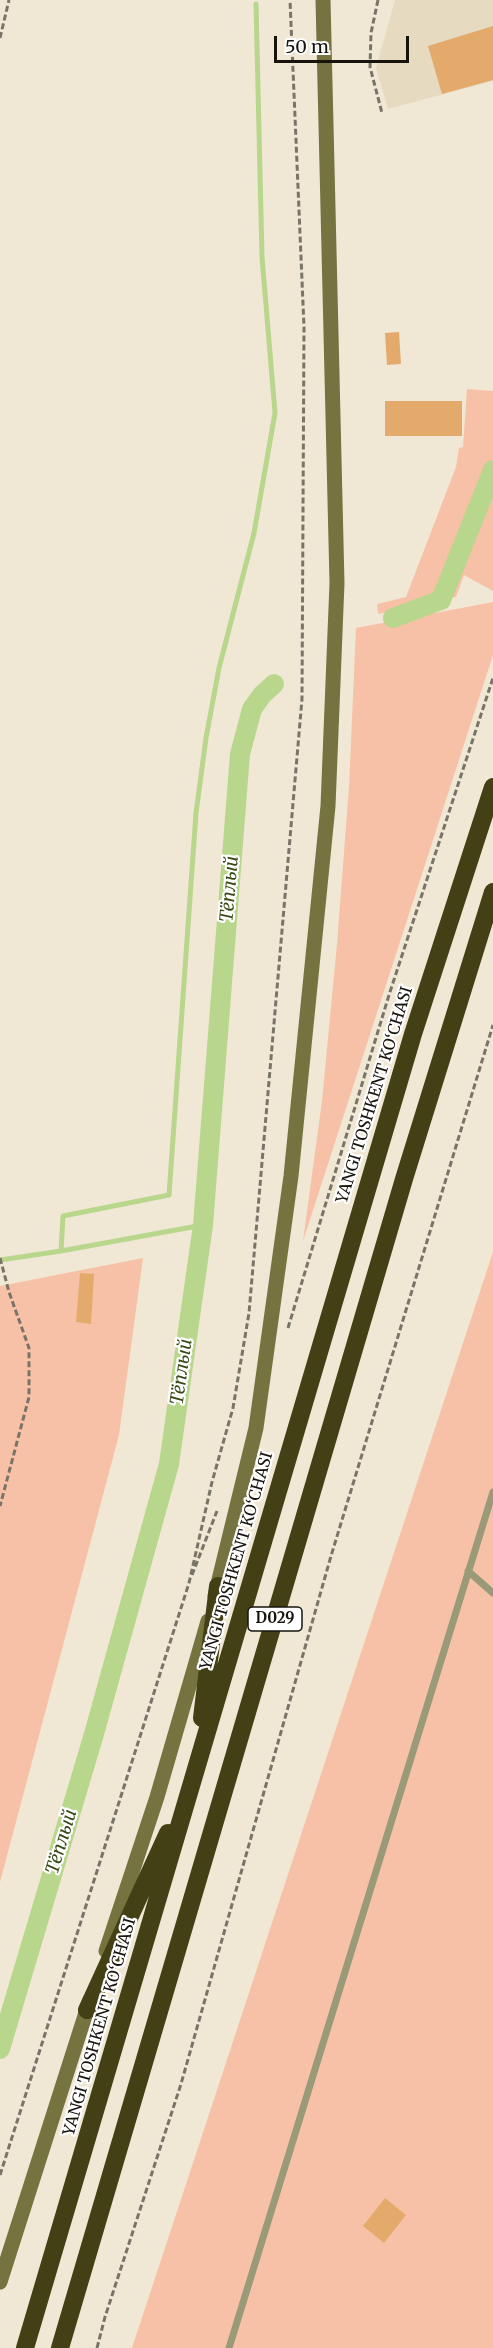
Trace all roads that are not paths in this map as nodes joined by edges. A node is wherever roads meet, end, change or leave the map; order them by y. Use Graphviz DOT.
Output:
graph roads {
  1 [pos="323,0"];
  2 [pos="493,787"];
  3 [pos="493,892"];
  4 [pos="493,1492"];
  5 [pos="468,1571"];
  6 [pos="218,1586"];
  7 [pos="493,1593"];
  8 [pos="195,1772"];
  9 [pos="87,2010"];
  10 [pos="0,2282"];
  11 [pos="25,2348"];
  12 [pos="60,2348"];
  13 [pos="229,2348"];
  1 -- 6 [label="main road"];
  2 -- 8 [label="highway, YANGI TOSHKENT KO‘CHASI / D029"];
  3 -- 12 [label="highway, D029"];
  4 -- 5 [label="lane"];
  5 -- 7 [label="lane"];
  5 -- 13 [label="lane"];
  6 -- 8 [label="highway"];
  6 -- 9 [label="main road"];
  8 -- 9 [label="highway"];
  8 -- 11 [label="highway, YANGI TOSHKENT KO‘CHASI / D029"];
  9 -- 10 [label="main road"];
}
